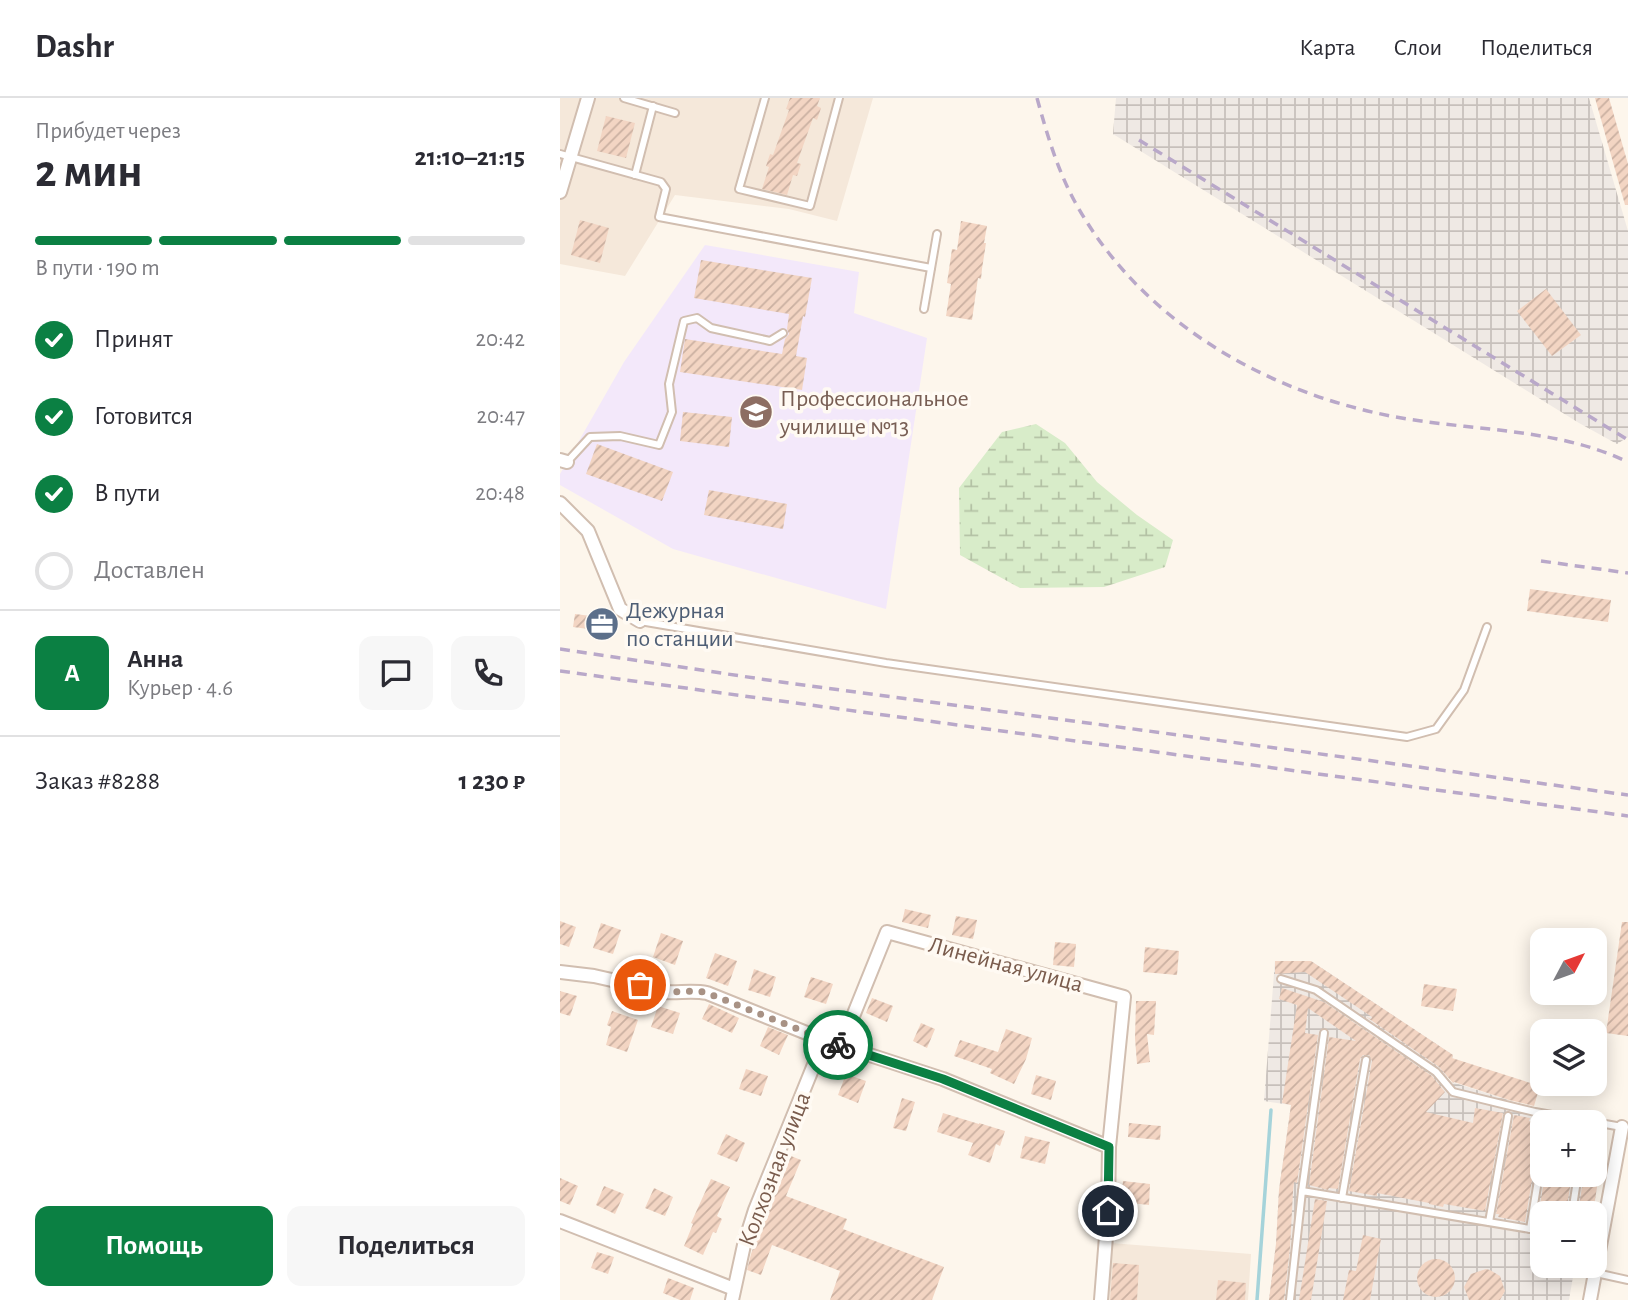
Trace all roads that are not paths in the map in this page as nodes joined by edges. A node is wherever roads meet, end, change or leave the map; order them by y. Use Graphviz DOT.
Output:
graph roads {
  1 [pos="588,98"];
  2 [pos="624,98"];
  3 [pos="765,98"];
  4 [pos="839,98"];
  5 [pos="653,106"];
  6 [pos="675,113"];
  7 [pos="565,155"];
  8 [pos="635,175"];
  9 [pos="560,192"];
  10 [pos="937,234"];
  11 [pos="931,268"];
  12 [pos="924,309"];
  13 [pos="783,333"];
  14 [pos="563,461"];
  15 [pos="560,503"];
  16 [pos="640,621"];
  17 [pos="1487,626"];
  18 [pos="560,972"];
  19 [pos="1281,979"];
  20 [pos="1324,1032"];
  21 [pos="824,1040"];
  22 [pos="841,1046"];
  23 [pos="1366,1060"];
  24 [pos="1530,1111"];
  25 [pos="1508,1116"];
  26 [pos="1607,1124"];
  27 [pos="1622,1127"];
  28 [pos="1109,1147"];
  29 [pos="1302,1191"];
  30 [pos="1342,1198"];
  31 [pos="1606,1201"];
  32 [pos="560,1221"];
  33 [pos="1489,1222"];
  34 [pos="1530,1229"];
  35 [pos="1607,1275"];
  36 [pos="1595,1278"];
  37 [pos="1628,1280"];
  38 [pos="733,1295"];
  39 [pos="1101,1300"];
  40 [pos="1290,1300"];
  41 [pos="1591,1300"];
  1 -- 7 [label="street"];
  2 -- 5 [label="lane"];
  3 -- 4 [label="lane"];
  5 -- 6 [label="lane"];
  5 -- 8 [label="lane"];
  7 -- 8 [label="lane"];
  7 -- 9 [label="street"];
  8 -- 11 [label="lane"];
  10 -- 11 [label="lane"];
  11 -- 12 [label="lane"];
  13 -- 14 [label="lane"];
  15 -- 16 [label="street"];
  16 -- 17 [label="lane"];
  18 -- 21 [label="street"];
  19 -- 24 [label="lane"];
  20 -- 29 [label="lane"];
  21 -- 22 [label="street"];
  21 -- 38 [label="street, Колхозная улица"];
  22 -- 28 [label="street"];
  22 -- 28 [label="street, Линейная улица"];
  23 -- 30 [label="lane"];
  25 -- 33 [label="lane"];
  26 -- 27 [label="lane"];
  27 -- 31 [label="street"];
  28 -- 39 [label="street"];
  29 -- 30 [label="lane"];
  29 -- 40 [label="lane"];
  30 -- 33 [label="lane"];
  32 -- 38 [label="street"];
  33 -- 34 [label="lane"];
  35 -- 37 [label="lane"];
  36 -- 41 [label="street"];
}
